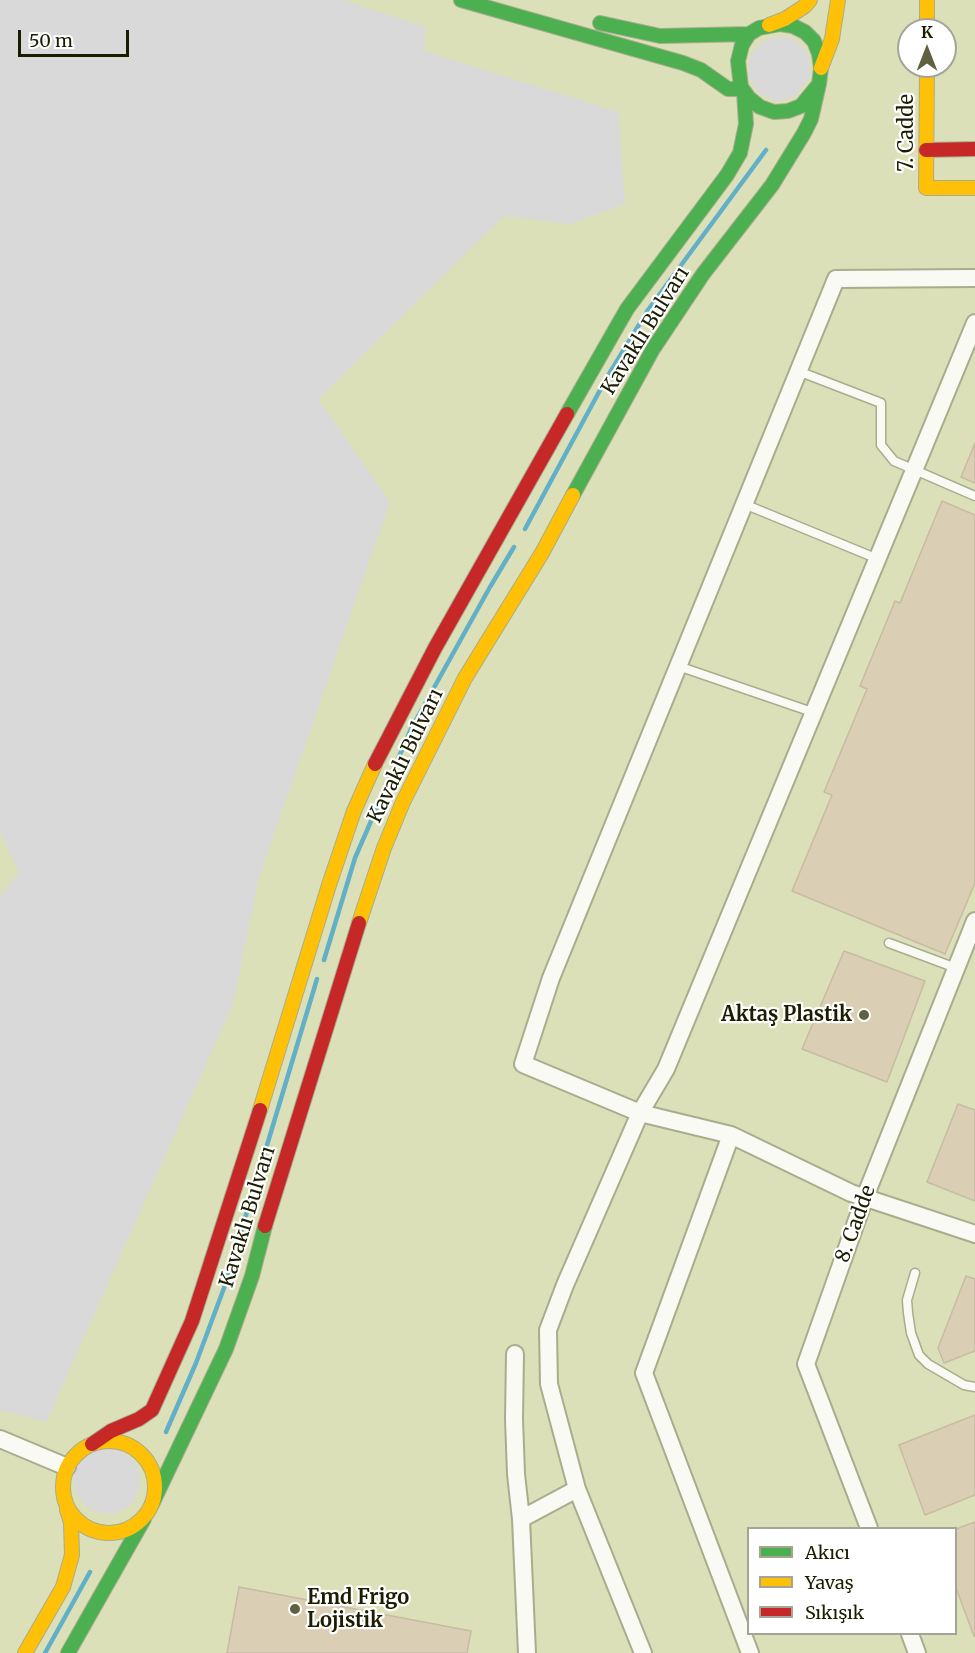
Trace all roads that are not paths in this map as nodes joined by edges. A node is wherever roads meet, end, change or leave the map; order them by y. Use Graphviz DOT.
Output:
graph roads {
  1 [pos="461,0"];
  2 [pos="810,0"];
  3 [pos="838,0"];
  4 [pos="927,0"];
  5 [pos="927,18"];
  6 [pos="592,21"];
  7 [pos="769,25"];
  8 [pos="749,34"];
  9 [pos="821,68"];
  10 [pos="927,78"];
  11 [pos="819,84"];
  12 [pos="743,90"];
  13 [pos="975,149"];
  14 [pos="926,150"];
  15 [pos="975,188"];
  16 [pos="975,278"];
  17 [pos="975,323"];
  18 [pos="798,371"];
  19 [pos="914,471"];
  20 [pos="975,496"];
  21 [pos="744,504"];
  22 [pos="878,559"];
  23 [pos="678,666"];
  24 [pos="815,713"];
  25 [pos="975,921"];
  26 [pos="889,943"];
  27 [pos="956,968"];
  28 [pos="640,1113"];
  29 [pos="731,1135"];
  30 [pos="865,1197"];
  31 [pos="975,1234"];
  32 [pos="915,1273"];
  33 [pos="515,1354"];
  34 [pos="975,1387"];
  35 [pos="0,1439"];
  36 [pos="92,1444"];
  37 [pos="67,1467"];
  38 [pos="577,1489"];
  39 [pos="152,1504"];
  40 [pos="67,1509"];
  41 [pos="145,1517"];
  42 [pos="521,1520"];
  43 [pos="869,1527"];
  44 [pos="910,1635"];
  45 [pos="25,1653"];
  46 [pos="68,1653"];
  47 [pos="527,1653"];
  48 [pos="643,1653"];
  49 [pos="750,1653"];
  50 [pos="917,1653"];
  1 -- 12 [label="main road"];
  2 -- 7 [label="main road"];
  3 -- 9 [label="main road"];
  4 -- 5 [label="main road"];
  6 -- 8 [label="main road"];
  7 -- 8 [label="main road"];
  7 -- 9 [label="main road"];
  8 -- 12 [label="main road"];
  9 -- 11 [label="main road"];
  10 -- 14 [label="main road, 7. Cadde"];
  11 -- 12 [label="main road"];
  11 -- 39 [label="main road, Kavaklı Bulvarı"];
  12 -- 36 [label="main road, Kavaklı Bulvarı"];
  13 -- 14 [label="main road"];
  14 -- 15 [label="main road, 7. Cadde"];
  16 -- 18 [label="street"];
  17 -- 19 [label="street"];
  18 -- 19 [label="lane"];
  18 -- 21 [label="street"];
  19 -- 20 [label="lane"];
  19 -- 22 [label="street"];
  21 -- 22 [label="lane"];
  21 -- 23 [label="street"];
  22 -- 24 [label="street"];
  23 -- 24 [label="lane"];
  23 -- 28 [label="street"];
  24 -- 28 [label="street"];
  25 -- 27 [label="street, 8. Cadde"];
  26 -- 27 [label="lane"];
  27 -- 30 [label="street, 8. Cadde"];
  28 -- 29 [label="street"];
  28 -- 38 [label="street"];
  29 -- 30 [label="street"];
  29 -- 49 [label="street"];
  30 -- 31 [label="street"];
  30 -- 43 [label="street, 8. Cadde"];
  32 -- 34 [label="lane"];
  33 -- 42 [label="street"];
  35 -- 37 [label="street"];
  36 -- 37 [label="main road, Kavaklı Bulvarı"];
  36 -- 39 [label="main road, Kavaklı Bulvarı"];
  37 -- 40 [label="main road"];
  38 -- 42 [label="street"];
  38 -- 48 [label="street"];
  39 -- 41 [label="main road, Kavaklı Bulvarı"];
  40 -- 41 [label="main road, Kavaklı Bulvarı"];
  40 -- 45 [label="main road"];
  41 -- 46 [label="main road, Kavaklı Bulvarı"];
  42 -- 47 [label="street"];
  44 -- 50 [label="street"];
}
